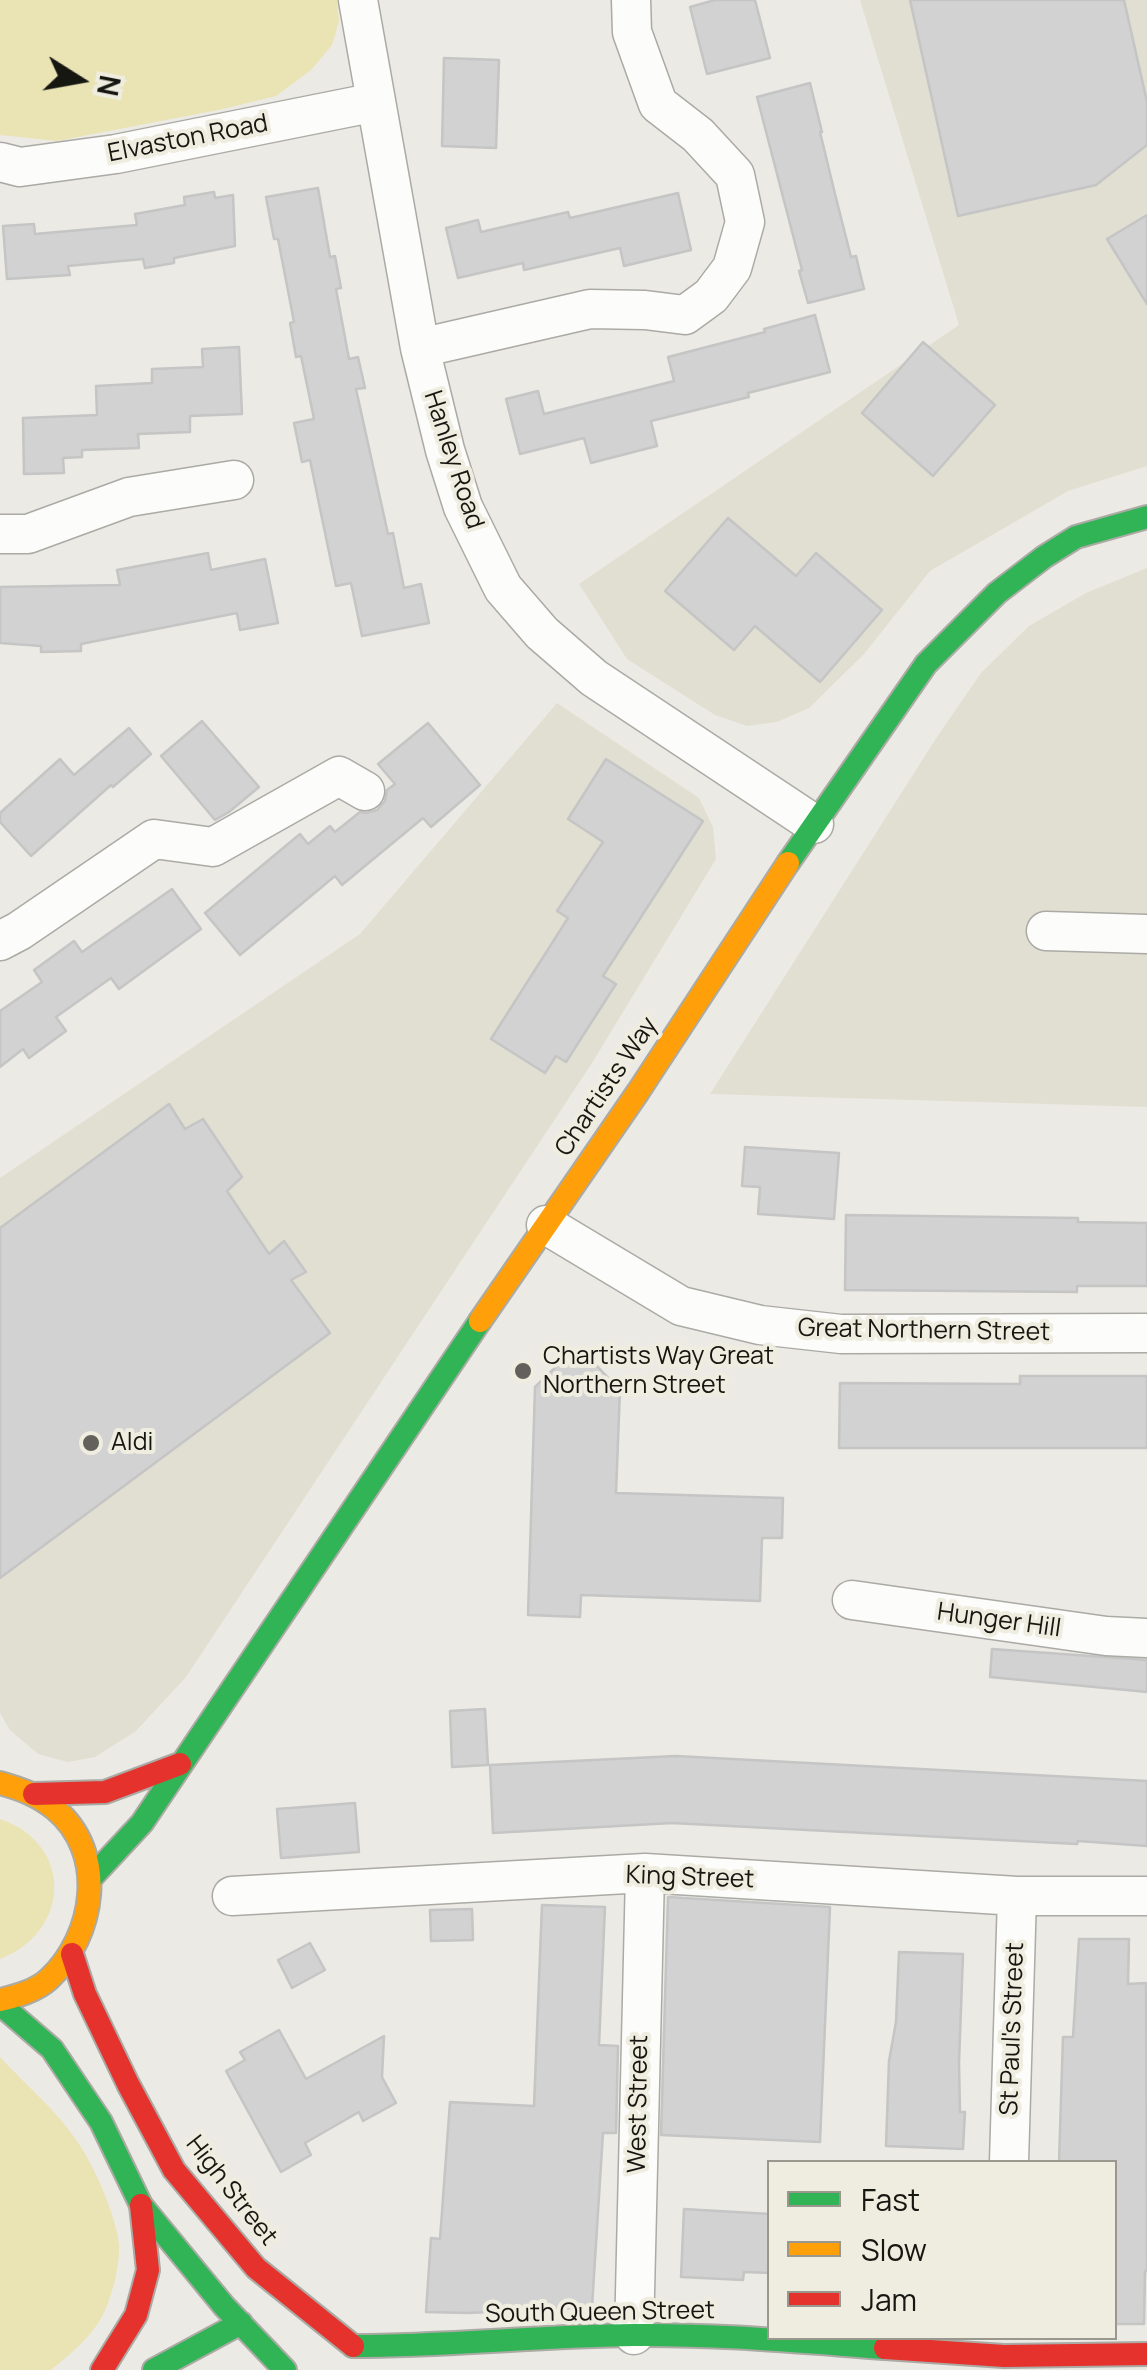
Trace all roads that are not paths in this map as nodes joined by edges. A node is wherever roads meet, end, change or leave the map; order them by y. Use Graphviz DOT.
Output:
graph roads {
  1 [pos="358,0"];
  2 [pos="631,0"];
  3 [pos="376,102"];
  4 [pos="0,162"];
  5 [pos="420,348"];
  6 [pos="234,480"];
  7 [pos="1147,517"];
  8 [pos="0,534"];
  9 [pos="365,792"];
  10 [pos="814,824"];
  11 [pos="1046,930"];
  12 [pos="1147,934"];
  13 [pos="0,941"];
  14 [pos="546,1225"];
  15 [pos="1147,1333"];
  16 [pos="852,1600"];
  17 [pos="1147,1638"];
  18 [pos="180,1764"];
  19 [pos="2,1780"];
  20 [pos="34,1794"];
  21 [pos="645,1873"];
  22 [pos="91,1878"];
  23 [pos="232,1896"];
  24 [pos="1017,1896"];
  25 [pos="1147,1896"];
  26 [pos="72,1954"];
  27 [pos="0,2002"];
  28 [pos="1009,2160"];
  29 [pos="174,2170"];
  30 [pos="141,2205"];
  31 [pos="224,2306"];
  32 [pos="242,2323"];
  33 [pos="634,2335"];
  34 [pos="210,2338"];
  35 [pos="767,2339"];
  36 [pos="782,2340"];
  37 [pos="354,2346"];
  38 [pos="1004,2354"];
  39 [pos="1147,2354"];
  40 [pos="102,2370"];
  41 [pos="154,2370"];
  42 [pos="285,2370"];
  43 [pos="337,2370"];
  1 -- 3 [label="street, Hanley Road"];
  2 -- 5 [label="street"];
  3 -- 4 [label="street, Elvaston Road"];
  3 -- 5 [label="street, Hanley Road"];
  5 -- 10 [label="street, Hanley Road"];
  6 -- 8 [label="street"];
  7 -- 10 [label="street, Chartists Way"];
  9 -- 13 [label="street"];
  10 -- 14 [label="street, Chartists Way"];
  11 -- 12 [label="street"];
  14 -- 15 [label="street, Great Northern Street"];
  14 -- 18 [label="street, Chartists Way"];
  16 -- 17 [label="street, Hunger Hill"];
  18 -- 20 [label="street"];
  18 -- 22 [label="street, Chartists Way"];
  19 -- 20 [label="street"];
  20 -- 22 [label="street"];
  21 -- 23 [label="street, King Street"];
  21 -- 24 [label="street, King Street"];
  21 -- 33 [label="street, West Street"];
  22 -- 26 [label="street"];
  24 -- 25 [label="street, King Street"];
  24 -- 28 [label="street, St Paul's Street"];
  26 -- 27 [label="street"];
  26 -- 29 [label="street, High Street"];
  27 -- 30 [label="street"];
  29 -- 31 [label="street"];
  29 -- 37 [label="street, High Street"];
  30 -- 31 [label="street"];
  30 -- 40 [label="street"];
  31 -- 32 [label="street"];
  31 -- 34 [label="street"];
  32 -- 34 [label="street"];
  32 -- 42 [label="street"];
  33 -- 35 [label="street, South Queen Street"];
  33 -- 37 [label="street, South Queen Street"];
  34 -- 41 [label="street"];
  36 -- 38 [label="street, South Queen Street"];
  37 -- 43 [label="street"];
  38 -- 39 [label="street, South Queen Street"];
}
